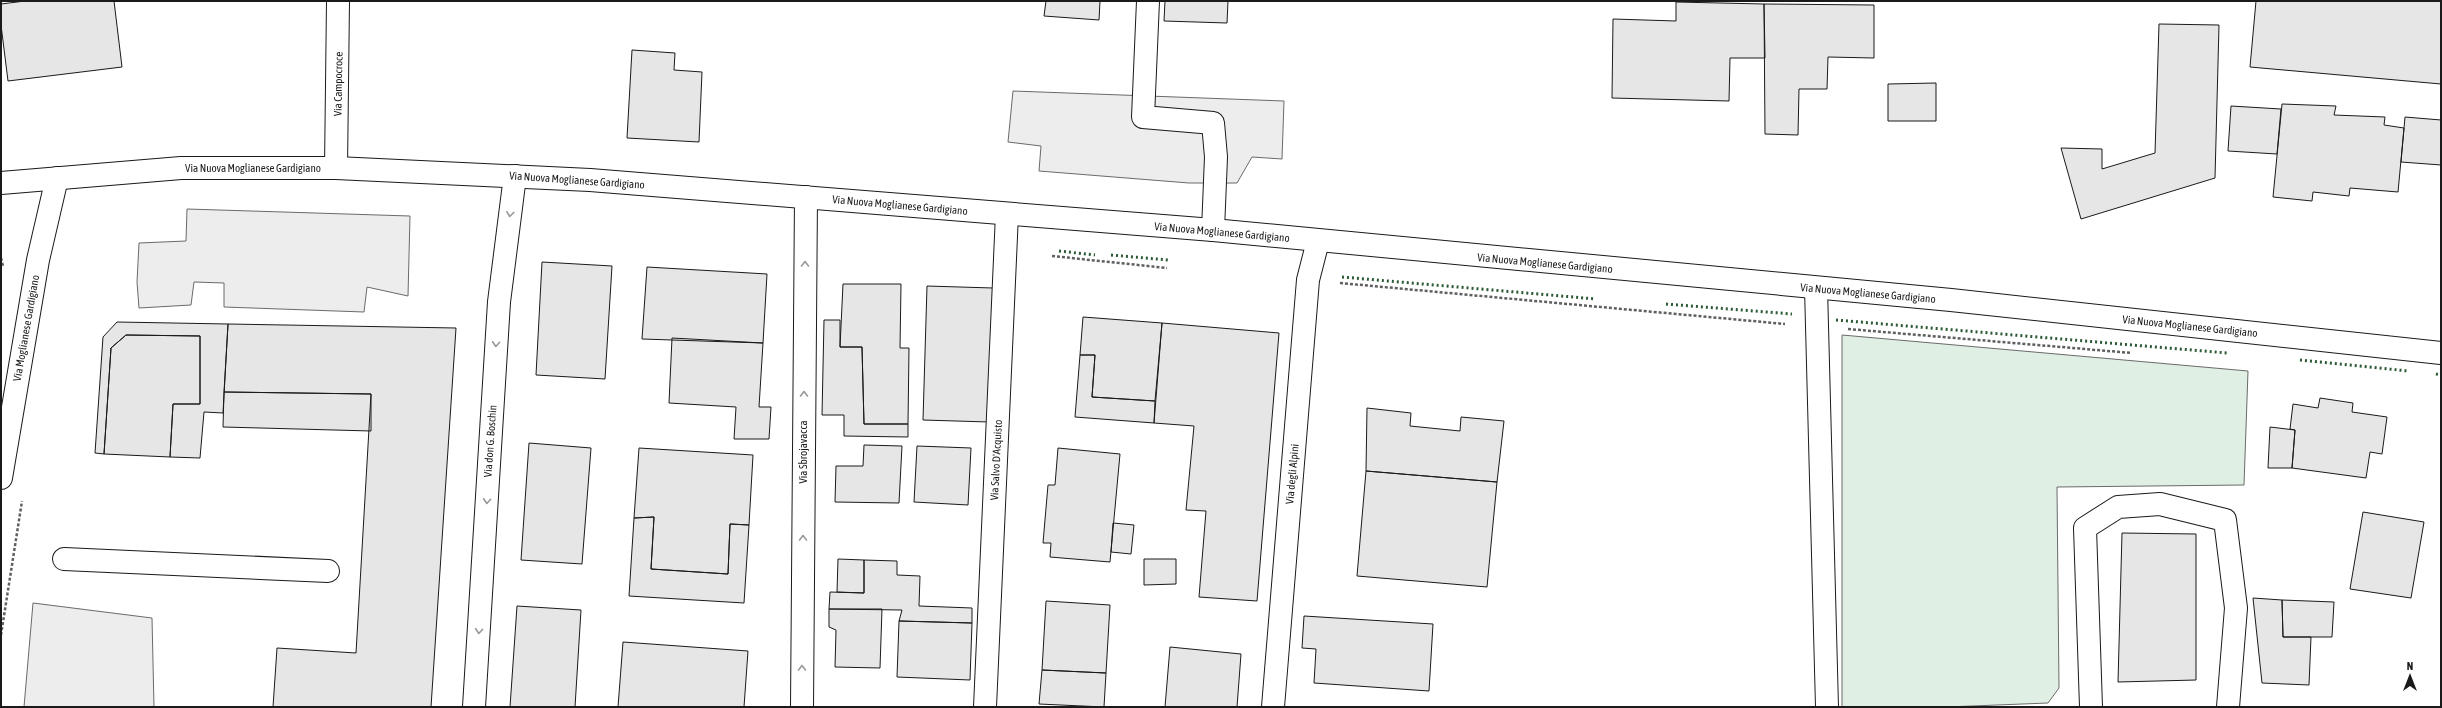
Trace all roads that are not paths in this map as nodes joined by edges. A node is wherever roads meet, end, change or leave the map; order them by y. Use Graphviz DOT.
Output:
graph roads {
  1 [pos="338,1"];
  2 [pos="1148,1"];
  3 [pos="336,168"];
  4 [pos="514,176"];
  5 [pos="57,178"];
  6 [pos="1,183"];
  7 [pos="806,197"];
  8 [pos="1007,214"];
  9 [pos="1213,230"];
  10 [pos="1318,241"];
  11 [pos="1816,288"];
  12 [pos="2441,353"];
  13 [pos="3,449"];
  14 [pos="1,478"];
  15 [pos="64,559"];
  16 [pos="328,571"];
  17 [pos="474,707"];
  18 [pos="802,707"];
  19 [pos="985,707"];
  20 [pos="1273,707"];
  21 [pos="1827,707"];
  22 [pos="2091,707"];
  23 [pos="2228,707"];
  1 -- 3 [label="street, Via Campocroce"];
  2 -- 9 [label="street"];
  3 -- 4 [label="street, Via Nuova Moglianese Gardigiano"];
  3 -- 5 [label="street, Via Nuova Moglianese Gardigiano"];
  4 -- 7 [label="street, Via Nuova Moglianese Gardigiano"];
  4 -- 17 [label="street, Via don G. Boschin, one-way"];
  5 -- 6 [label="street, Via Nuova Moglianese Gardigiano"];
  5 -- 13 [label="street, Via Moglianese Gardigiano"];
  7 -- 8 [label="street, Via Nuova Moglianese Gardigiano"];
  18 -- 7 [label="street, Via Sbrojavacca, one-way"];
  8 -- 9 [label="street, Via Nuova Moglianese Gardigiano"];
  8 -- 19 [label="street, Via Salvo D'Acquisto"];
  9 -- 10 [label="street, Via Nuova Moglianese Gardigiano"];
  10 -- 11 [label="street, Via Nuova Moglianese Gardigiano"];
  10 -- 20 [label="street, Via degli Alpini"];
  11 -- 12 [label="street, Via Nuova Moglianese Gardigiano"];
  11 -- 21 [label="street"];
  13 -- 14 [label="street, Via Moglianese Gardigiano"];
  15 -- 16 [label="street"];
  22 -- 23 [label="street"];
}
